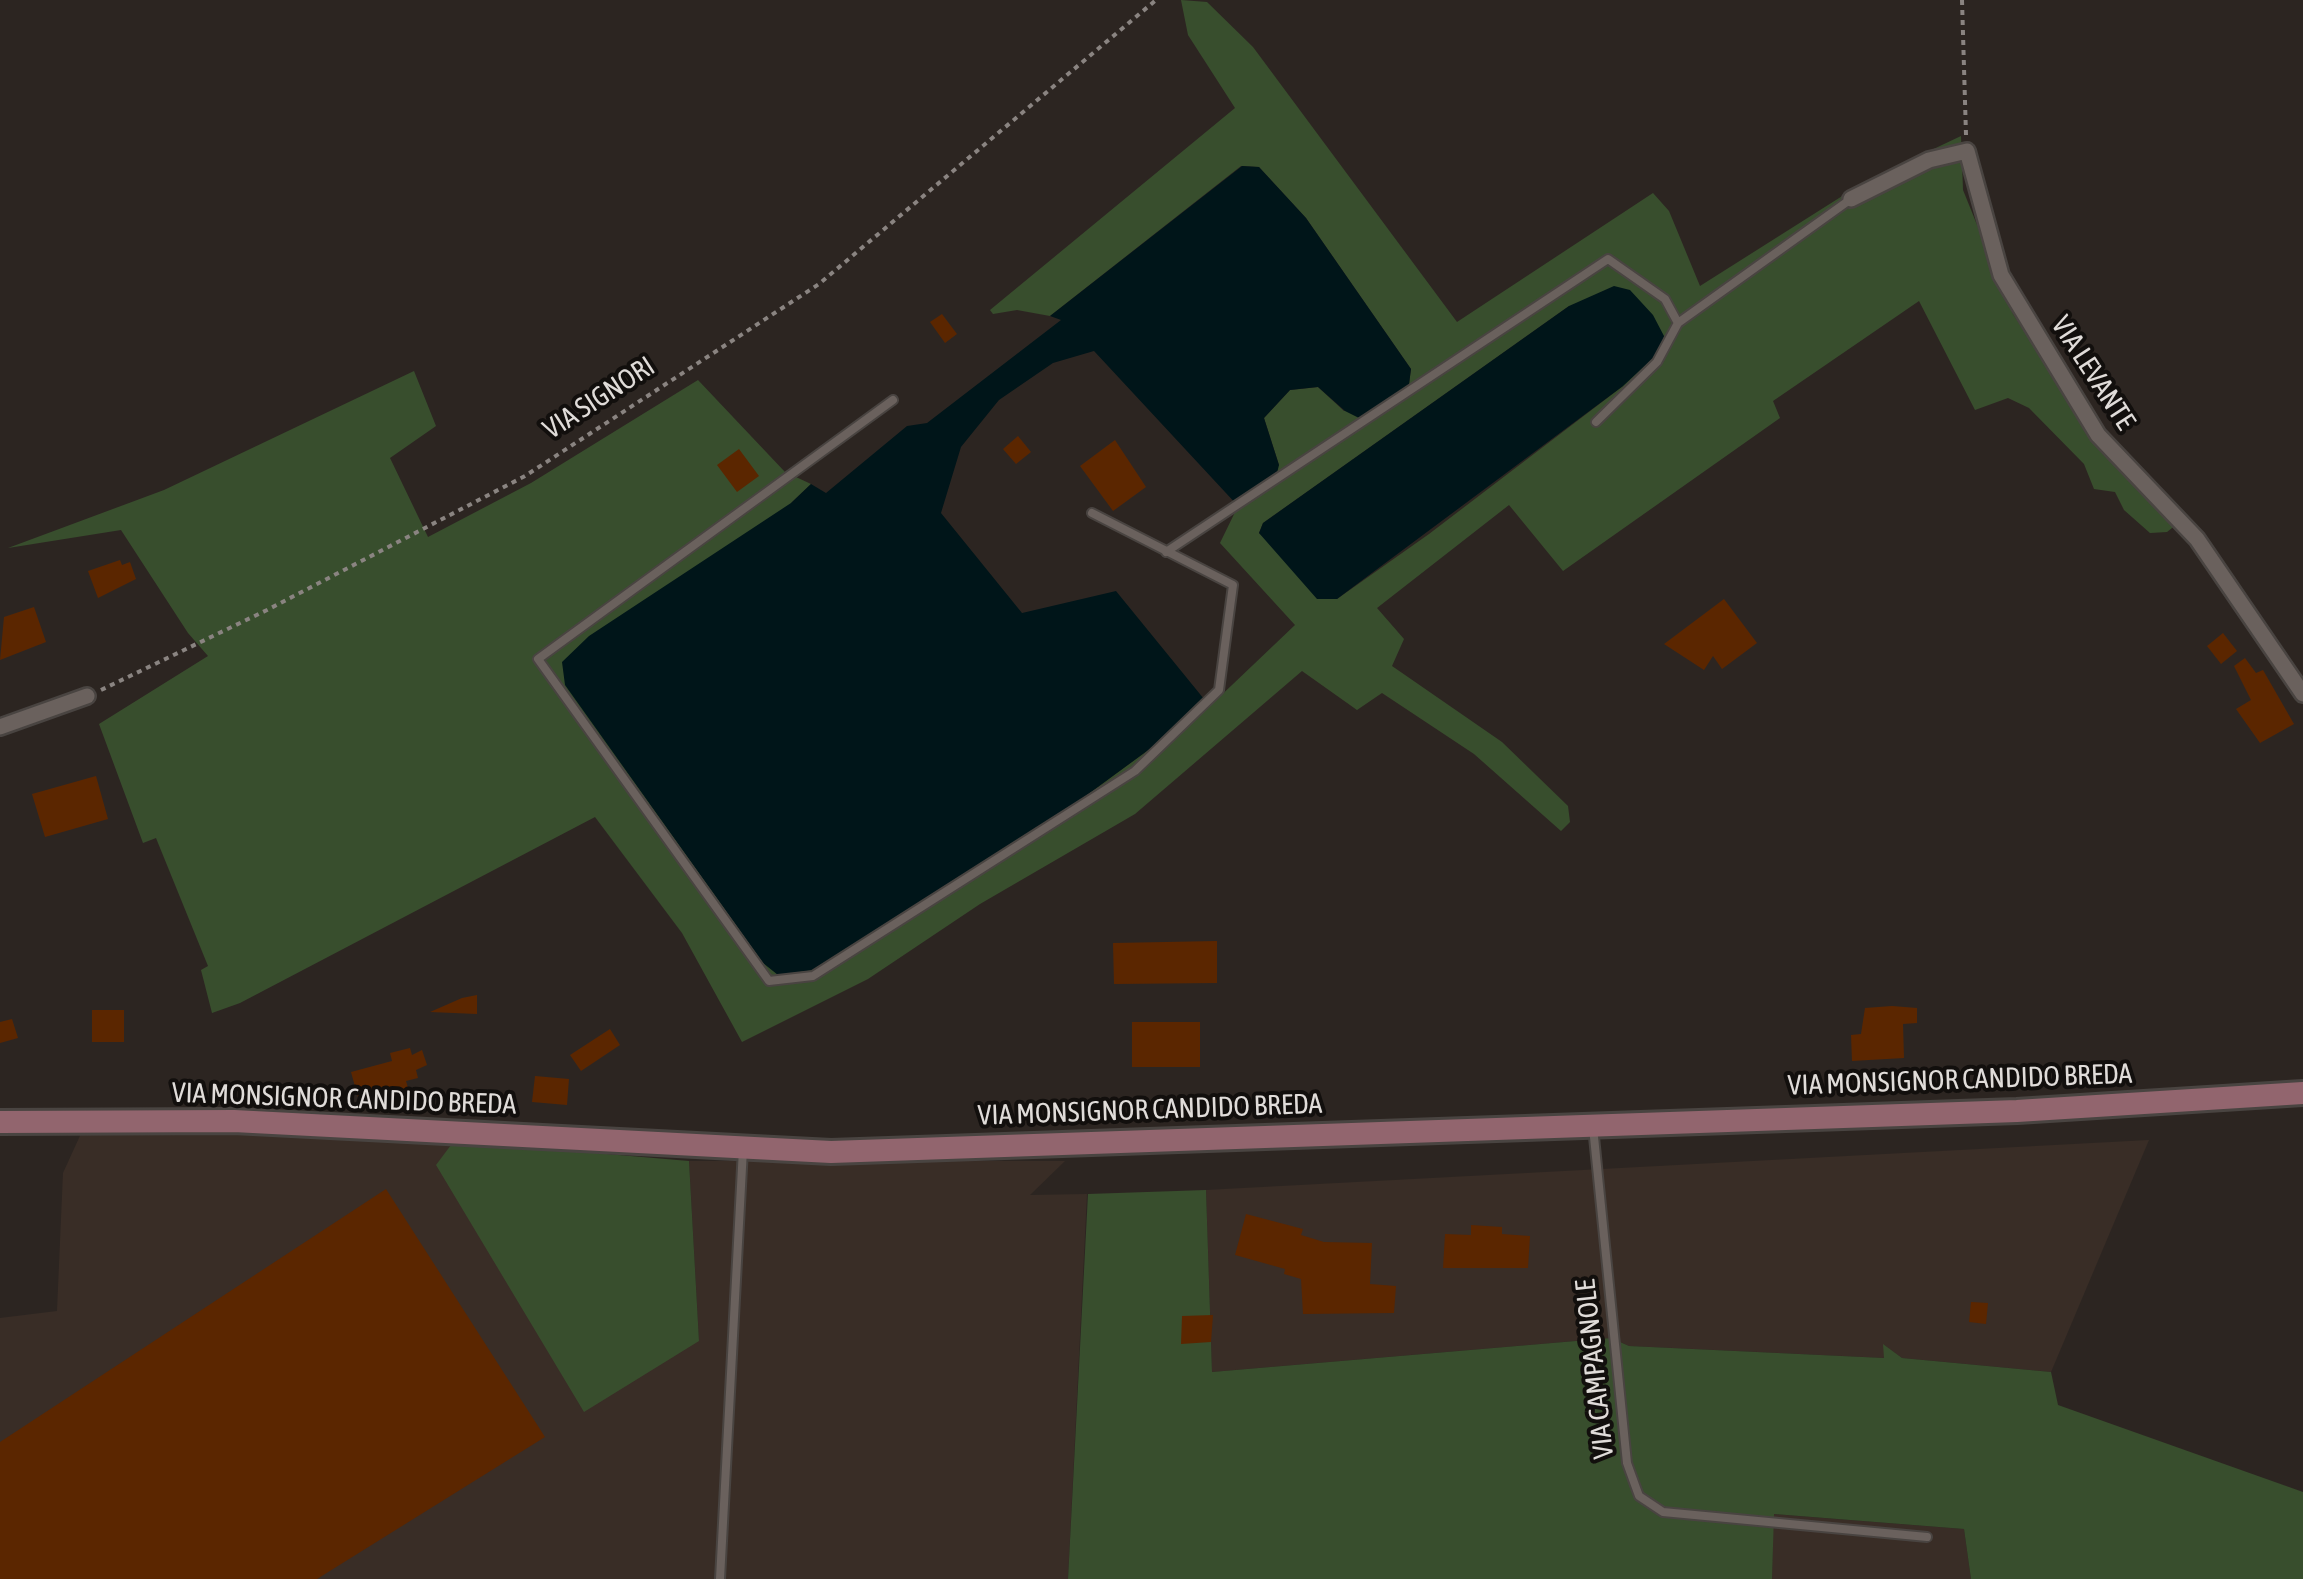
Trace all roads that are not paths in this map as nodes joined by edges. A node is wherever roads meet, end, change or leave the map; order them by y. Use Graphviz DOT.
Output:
graph roads {
  1 [pos="1851,199"];
  2 [pos="1678,324"];
  3 [pos="893,400"];
  4 [pos="1596,422"];
  5 [pos="1092,513"];
  6 [pos="1166,552"];
  7 [pos="2303,694"];
  8 [pos="88,696"];
  9 [pos="0,727"];
  10 [pos="2303,1092"];
  11 [pos="0,1122"];
  12 [pos="1592,1122"];
  13 [pos="743,1148"];
  14 [pos="1926,1537"];
  15 [pos="720,1579"];
  1 -- 2 [label="lane"];
  1 -- 7 [label="street, VIA LEVANTE"];
  2 -- 4 [label="lane"];
  2 -- 6 [label="lane"];
  3 -- 6 [label="lane"];
  5 -- 6 [label="lane"];
  8 -- 9 [label="street"];
  10 -- 12 [label="main road, VIA MONSIGNOR CANDIDO BREDA"];
  11 -- 13 [label="main road, VIA MONSIGNOR CANDIDO BREDA"];
  12 -- 13 [label="main road, VIA MONSIGNOR CANDIDO BREDA"];
  12 -- 14 [label="lane, VIA CAMPAGNOLE"];
  13 -- 15 [label="lane"];
}
